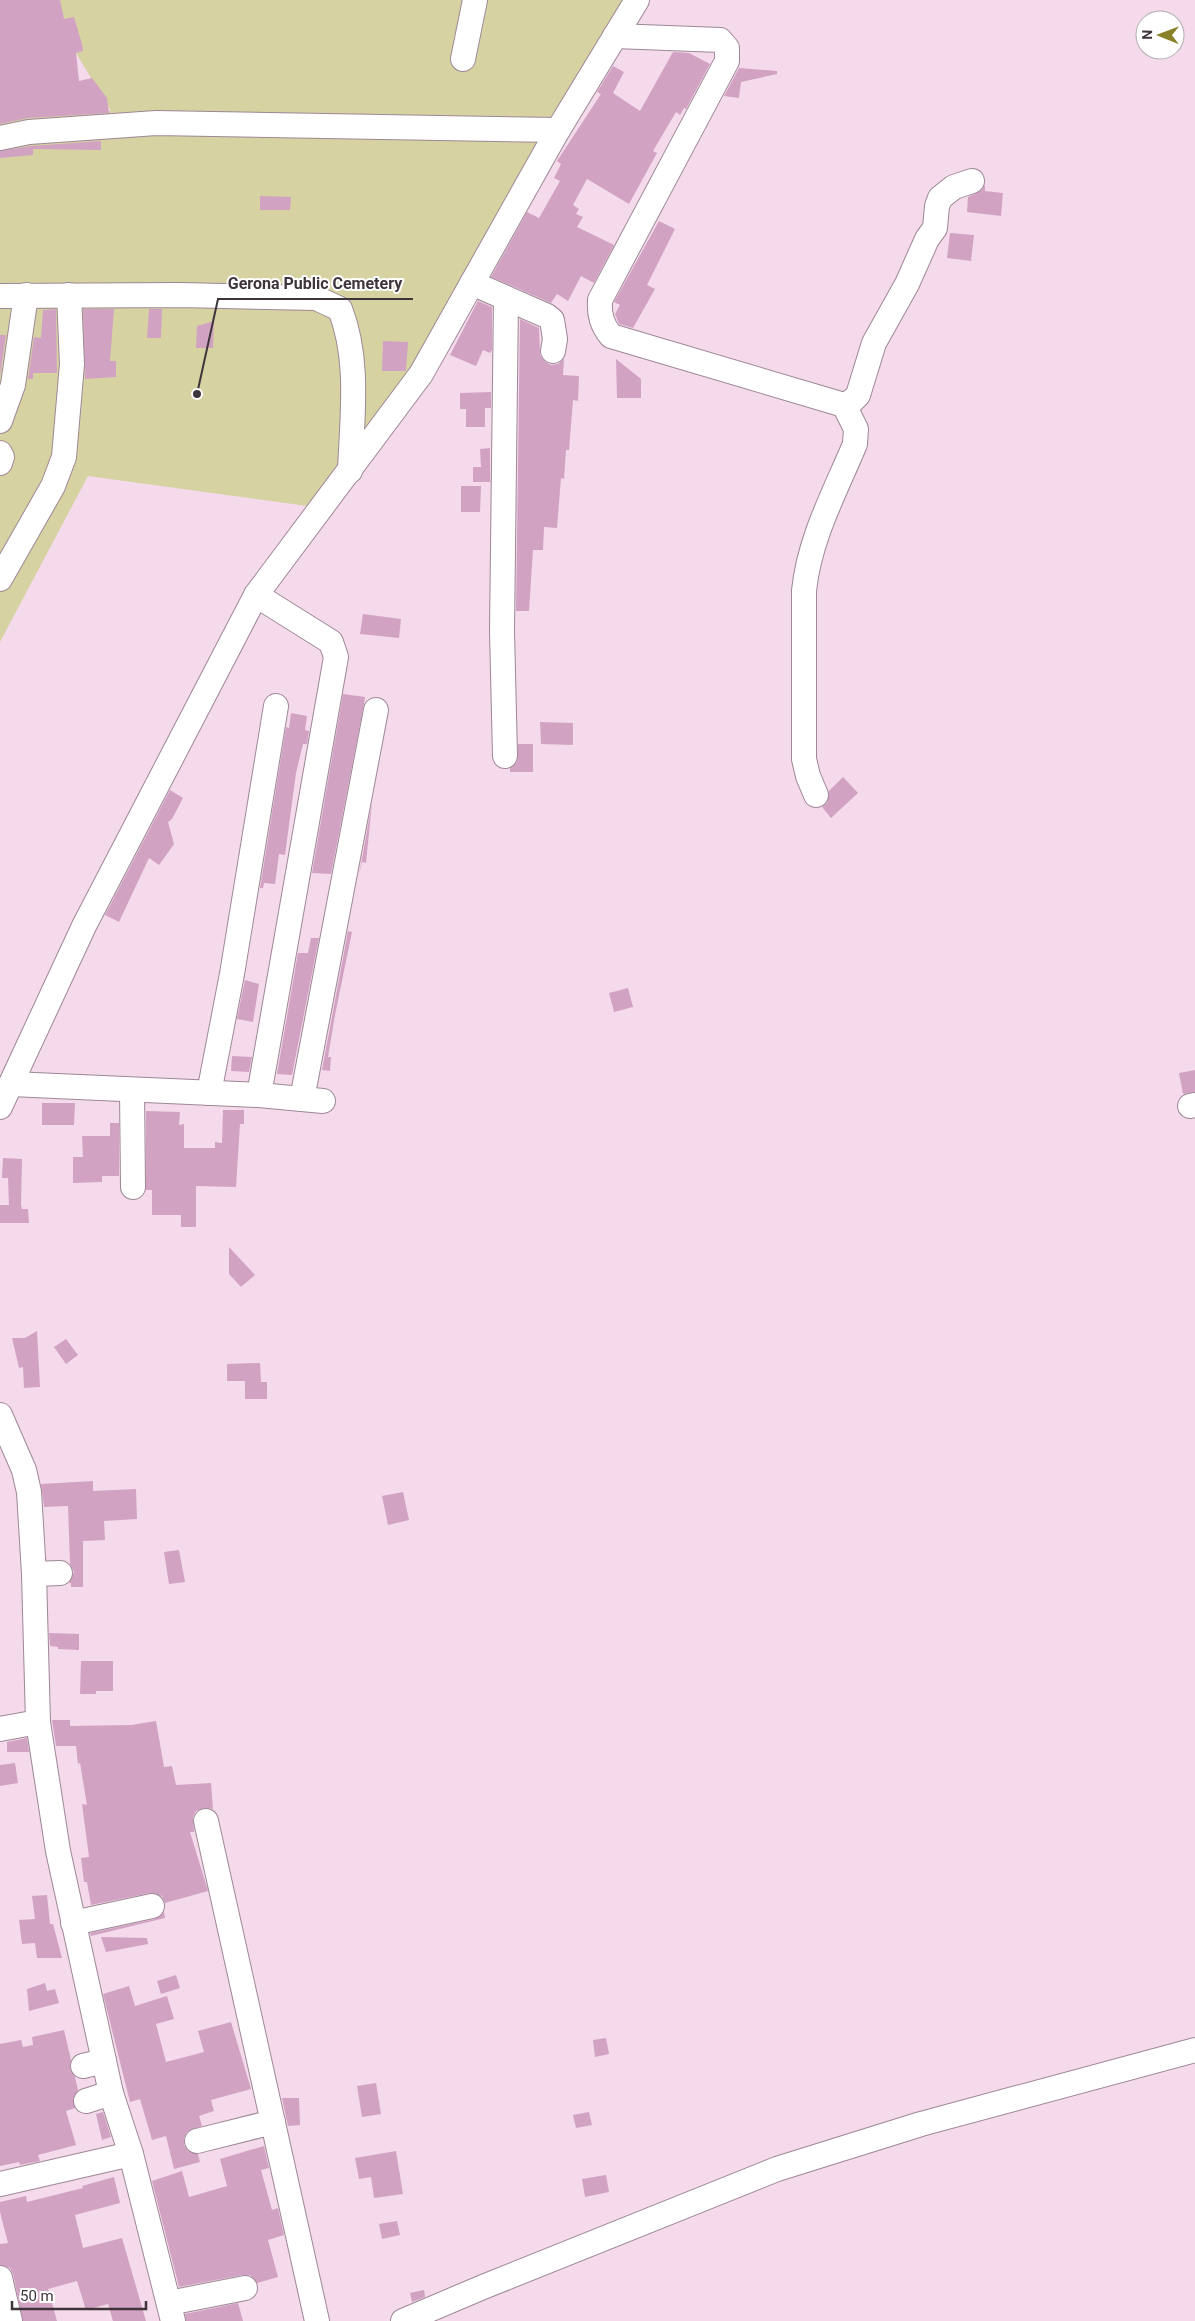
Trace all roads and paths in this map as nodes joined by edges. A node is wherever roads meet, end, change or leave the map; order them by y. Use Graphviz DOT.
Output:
graph roads {
  1 [pos="476,0"];
  2 [pos="637,0"];
  3 [pos="615,36"];
  4 [pos="463,59"];
  5 [pos="558,130"];
  6 [pos="0,138"];
  7 [pos="972,181"];
  8 [pos="472,283"];
  9 [pos="26,295"];
  10 [pos="70,295"];
  11 [pos="0,296"];
  12 [pos="506,298"];
  13 [pos="554,351"];
  14 [pos="844,405"];
  15 [pos="0,421"];
  16 [pos="0,453"];
  17 [pos="0,464"];
  18 [pos="350,471"];
  19 [pos="0,579"];
  20 [pos="256,595"];
  21 [pos="276,706"];
  22 [pos="376,710"];
  23 [pos="504,756"];
  24 [pos="816,795"];
  25 [pos="11,1084"];
  26 [pos="132,1090"];
  27 [pos="208,1093"];
  28 [pos="259,1095"];
  29 [pos="0,1107"];
  30 [pos="133,1187"];
  31 [pos="0,1416"];
  32 [pos="60,1573"];
  33 [pos="34,1574"];
  34 [pos="38,1722"];
  35 [pos="0,1729"];
  36 [pos="206,1821"];
  37 [pos="152,1906"];
  38 [pos="73,1923"];
  39 [pos="1195,2050"];
  40 [pos="112,2093"];
  41 [pos="86,2101"];
  42 [pos="273,2122"];
  43 [pos="197,2141"];
  44 [pos="131,2154"];
  45 [pos="0,2184"];
  46 [pos="0,2278"];
  47 [pos="245,2288"];
  48 [pos="171,2312"];
  49 [pos="10,2321"];
  50 [pos="317,2321"];
  51 [pos="404,2321"];
  1 -- 4 [label="street"];
  2 -- 3 [label="street"];
  3 -- 5 [label="street"];
  3 -- 14 [label="street"];
  5 -- 6 [label="street"];
  5 -- 8 [label="street"];
  7 -- 14 [label="street"];
  8 -- 12 [label="street"];
  8 -- 18 [label="street"];
  9 -- 10 [label="street"];
  9 -- 11 [label="street"];
  9 -- 15 [label="street"];
  10 -- 18 [label="street"];
  10 -- 19 [label="street"];
  12 -- 13 [label="street"];
  12 -- 23 [label="street"];
  14 -- 24 [label="street"];
  16 -- 17 [label="street"];
  18 -- 20 [label="street"];
  20 -- 25 [label="street"];
  20 -- 28 [label="street"];
  21 -- 27 [label="street"];
  22 -- 28 [label="street"];
  25 -- 26 [label="street"];
  25 -- 29 [label="street"];
  26 -- 27 [label="street"];
  26 -- 30 [label="street"];
  27 -- 28 [label="street"];
  31 -- 33 [label="street"];
  32 -- 33 [label="street"];
  33 -- 34 [label="street"];
  34 -- 35 [label="street"];
  34 -- 38 [label="street"];
  36 -- 42 [label="street"];
  37 -- 38 [label="street"];
  38 -- 40 [label="street"];
  39 -- 51 [label="street"];
  40 -- 41 [label="street"];
  40 -- 44 [label="street"];
  42 -- 43 [label="street"];
  42 -- 50 [label="street"];
  44 -- 45 [label="street"];
  44 -- 48 [label="street"];
  46 -- 49 [label="street"];
  47 -- 48 [label="street"];
}
